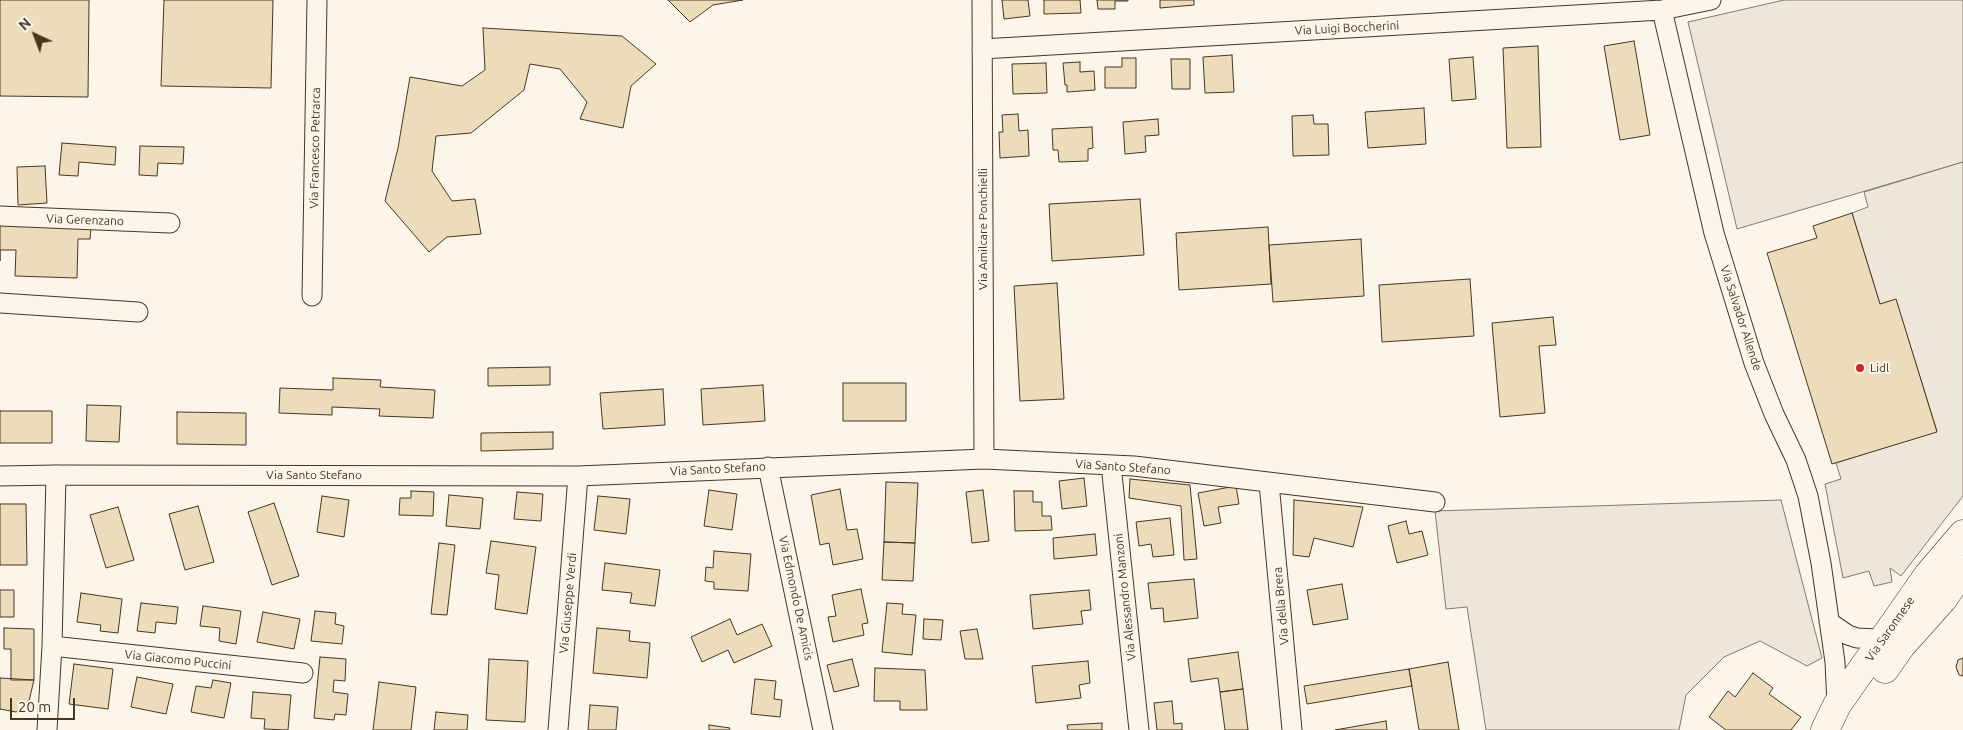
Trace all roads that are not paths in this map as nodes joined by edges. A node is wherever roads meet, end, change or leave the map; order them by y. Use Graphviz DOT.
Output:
graph roads {
  1 [pos="317,0"];
  2 [pos="982,0"];
  3 [pos="1711,0"];
  4 [pos="1662,10"];
  5 [pos="982,48"];
  6 [pos="0,216"];
  7 [pos="170,223"];
  8 [pos="312,296"];
  9 [pos="0,303"];
  10 [pos="138,312"];
  11 [pos="984,459"];
  12 [pos="1111,465"];
  13 [pos="768,467"];
  14 [pos="56,474"];
  15 [pos="0,476"];
  16 [pos="578,476"];
  17 [pos="1269,483"];
  18 [pos="1434,502"];
  19 [pos="1963,534"];
  20 [pos="1963,570"];
  21 [pos="1829,622"];
  22 [pos="1888,632"];
  23 [pos="52,646"];
  24 [pos="303,673"];
  25 [pos="1839,718"];
  26 [pos="46,730"];
  27 [pos="558,730"];
  28 [pos="823,730"];
  29 [pos="1139,730"];
  30 [pos="1292,730"];
  31 [pos="1825,730"];
  1 -- 8 [label="street, Via Francesco Petrarca"];
  2 -- 5 [label="street, Via Amilcare Ponchielli"];
  3 -- 4 [label="street, Via Luigi Boccherini"];
  4 -- 5 [label="street, Via Luigi Boccherini"];
  4 -- 21 [label="street, Via Salvador Allende"];
  5 -- 11 [label="street, Via Amilcare Ponchielli"];
  6 -- 7 [label="street, Via Gerenzano"];
  9 -- 10 [label="street"];
  11 -- 12 [label="street, Via Santo Stefano"];
  11 -- 13 [label="street, Via Santo Stefano"];
  12 -- 17 [label="street, Via Santo Stefano"];
  12 -- 29 [label="street, Via Alessandro Manzoni"];
  13 -- 16 [label="street, Via Santo Stefano"];
  13 -- 28 [label="street, Via Edmondo De Amicis"];
  14 -- 15 [label="street, Via Santo Stefano"];
  14 -- 16 [label="street, Via Santo Stefano"];
  14 -- 23 [label="street"];
  16 -- 27 [label="street, Via Giuseppe Verdi"];
  17 -- 18 [label="street, Via Santo Stefano"];
  17 -- 30 [label="street, Via della Brera"];
  19 -- 22 [label="main road, Via Saronnese"];
  20 -- 25 [label="main road, Via Saronnese"];
  21 -- 22 [label="street"];
  21 -- 25 [label="street, Via Salvador Allende"];
  22 -- 25 [label="main road, Via Saronnese"];
  23 -- 24 [label="street, Via Giacomo Puccini"];
  23 -- 26 [label="street"];
  25 -- 31 [label="main road, Via Saronnese"];
}
